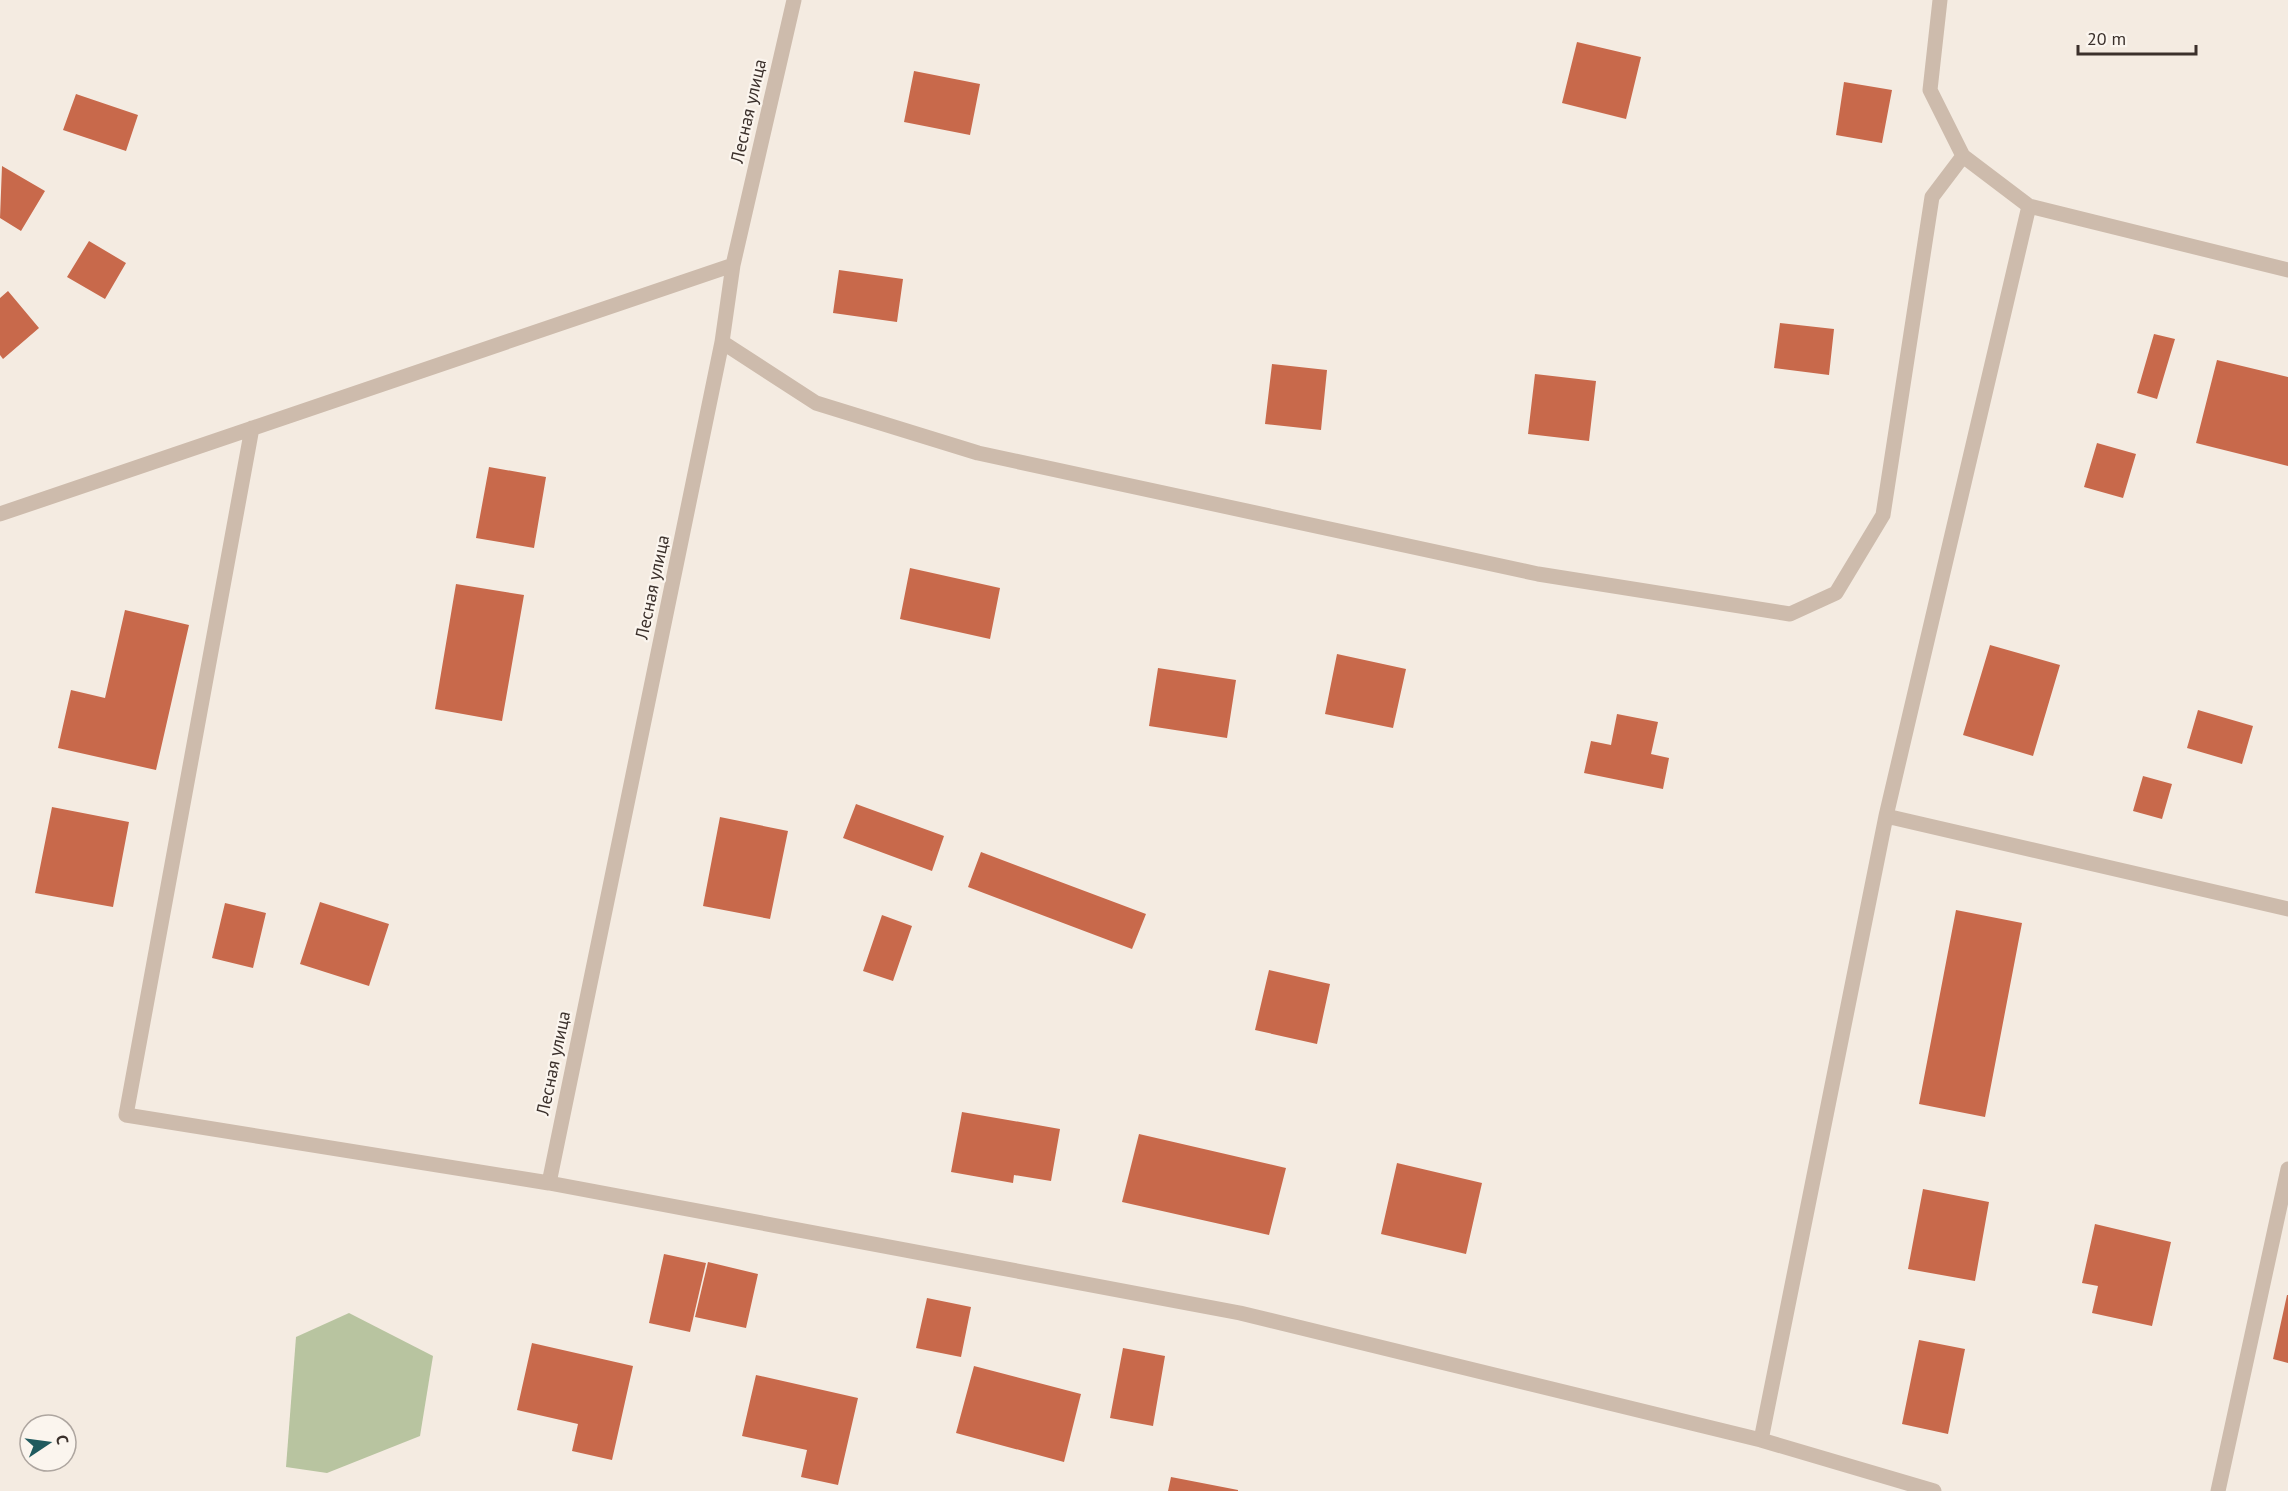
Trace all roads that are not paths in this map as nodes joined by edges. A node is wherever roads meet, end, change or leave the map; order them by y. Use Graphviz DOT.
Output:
graph roads {
  1 [pos="794,0"];
  2 [pos="1940,0"];
  3 [pos="1963,156"];
  4 [pos="2029,206"];
  5 [pos="734,265"];
  6 [pos="2288,270"];
  7 [pos="722,342"];
  8 [pos="252,428"];
  9 [pos="0,514"];
  10 [pos="1886,816"];
  11 [pos="2288,909"];
  12 [pos="2288,1169"];
  13 [pos="549,1183"];
  14 [pos="1761,1440"];
  15 [pos="1934,1491"];
  16 [pos="2217,1491"];
  1 -- 5 [label="street, Лесная улица"];
  2 -- 3 [label="street"];
  3 -- 4 [label="street"];
  3 -- 7 [label="street"];
  4 -- 6 [label="street"];
  4 -- 10 [label="street"];
  5 -- 7 [label="street, Лесная улица"];
  5 -- 8 [label="street"];
  7 -- 13 [label="street, Лесная улица"];
  8 -- 9 [label="street"];
  8 -- 13 [label="street"];
  10 -- 11 [label="street"];
  10 -- 14 [label="street"];
  12 -- 16 [label="street"];
  13 -- 14 [label="street"];
  14 -- 15 [label="street"];
}
